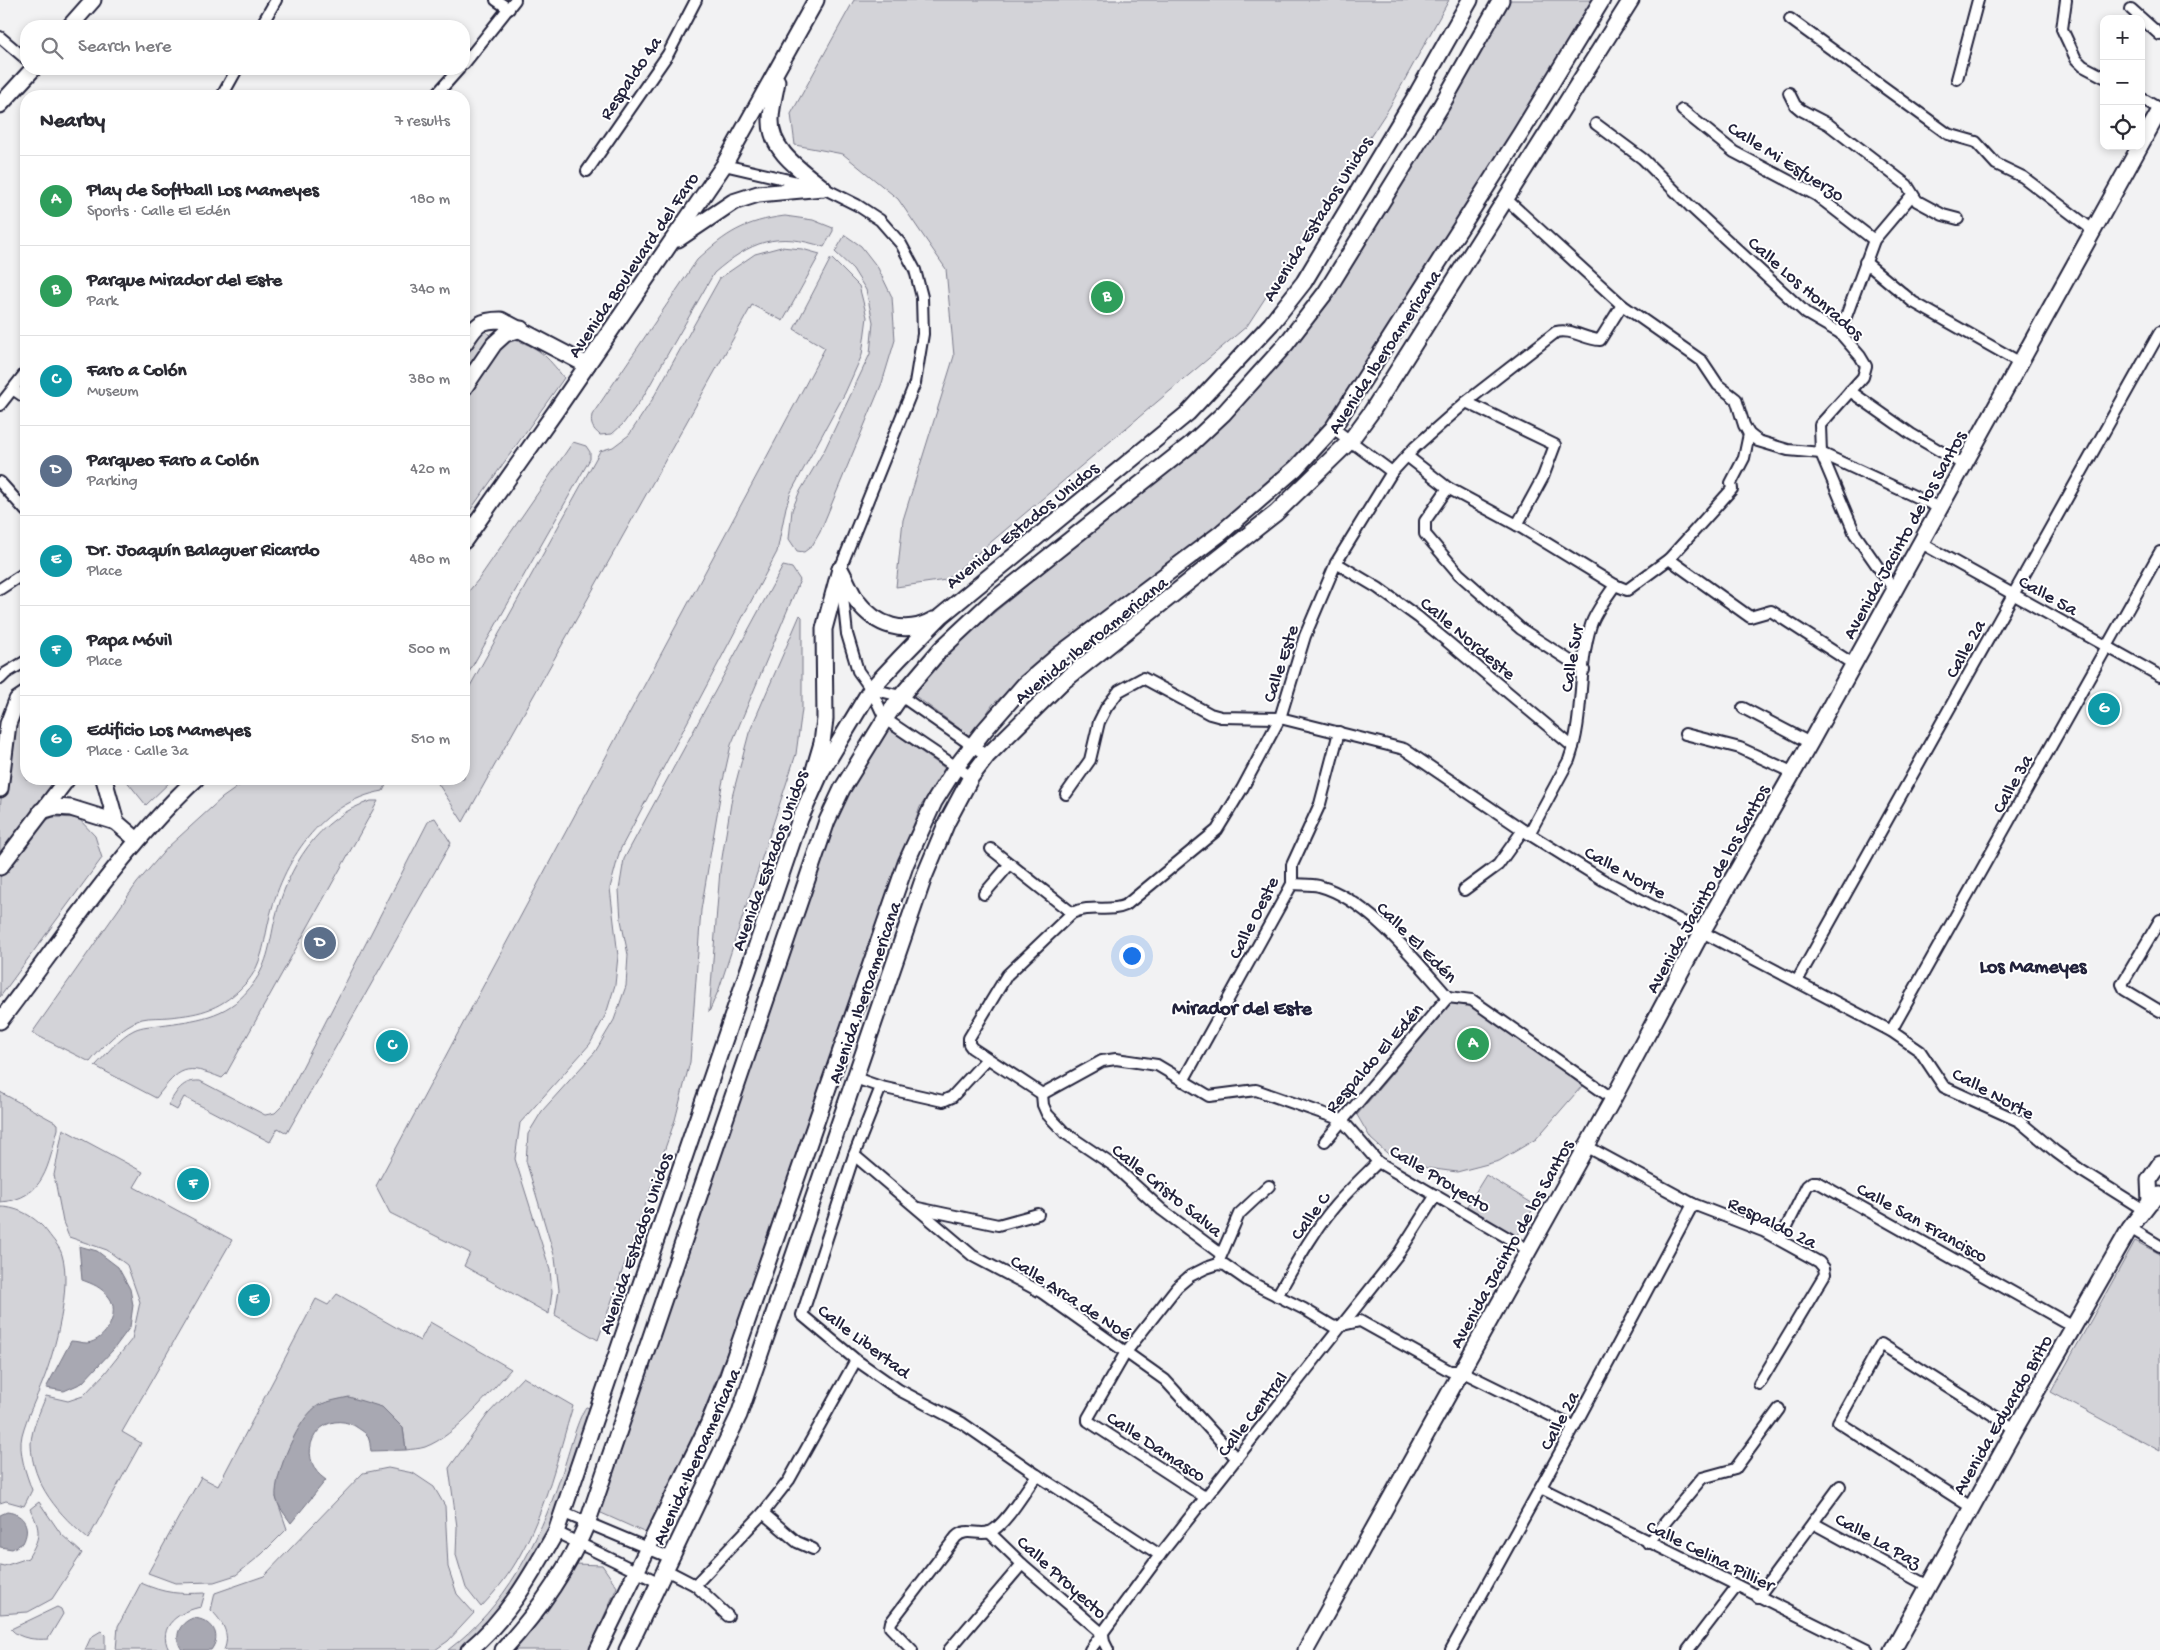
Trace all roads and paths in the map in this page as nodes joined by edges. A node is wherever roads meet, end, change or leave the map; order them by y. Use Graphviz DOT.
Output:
graph roads {
  1 [pos="93,0"];
  2 [pos="276,0"];
  3 [pos="496,0"];
  4 [pos="696,0"];
  5 [pos="816,0"];
  6 [pos="1470,0"];
  7 [pos="1500,0"];
  8 [pos="1602,0"];
  9 [pos="1631,0"];
  10 [pos="1978,0"];
  11 [pos="2066,0"];
  12 [pos="512,4"];
  13 [pos="2130,9"];
  14 [pos="1790,19"];
  15 [pos="75,20"];
  16 [pos="264,20"];
  17 [pos="2160,35"];
  18 [pos="0,37"];
  19 [pos="20,54"];
  20 [pos="470,56"];
  21 [pos="778,70"];
  22 [pos="28,75"];
  23 [pos="234,75"];
  24 [pos="454,75"];
  25 [pos="2100,75"];
  26 [pos="1957,78"];
  27 [pos="226,90"];
  28 [pos="440,90"];
  29 [pos="1418,92"];
  30 [pos="1789,93"];
  31 [pos="2145,101"];
  32 [pos="0,105"];
  33 [pos="1441,106"];
  34 [pos="1682,110"];
  35 [pos="2160,110"];
  36 [pos="1596,124"];
  37 [pos="2145,138"];
  38 [pos="2138,150"];
  39 [pos="724,165"];
  40 [pos="587,171"];
  41 [pos="823,188"];
  42 [pos="1912,195"];
  43 [pos="1505,198"];
  44 [pos="1958,220"];
  45 [pos="2094,231"];
  46 [pos="1874,240"];
  47 [pos="668,246"];
  48 [pos="1865,262"];
  49 [pos="1622,305"];
  50 [pos="521,329"];
  51 [pos="2160,332"];
  52 [pos="1840,333"];
  53 [pos="470,335"];
  54 [pos="2021,363"];
  55 [pos="587,365"];
  56 [pos="470,379"];
  57 [pos="20,381"];
  58 [pos="14,390"];
  59 [pos="1850,391"];
  60 [pos="20,394"];
  61 [pos="1466,402"];
  62 [pos="0,405"];
  63 [pos="1333,428"];
  64 [pos="1749,434"];
  65 [pos="1350,441"];
  66 [pos="1821,453"];
  67 [pos="1406,456"];
  68 [pos="1964,465"];
  69 [pos="1392,472"];
  70 [pos="0,482"];
  71 [pos="1448,488"];
  72 [pos="20,504"];
  73 [pos="1940,508"];
  74 [pos="1517,525"];
  75 [pos="470,532"];
  76 [pos="1921,543"];
  77 [pos="2160,552"];
  78 [pos="1669,559"];
  79 [pos="1336,563"];
  80 [pos="840,569"];
  81 [pos="20,576"];
  82 [pos="1615,585"];
  83 [pos="0,589"];
  84 [pos="1894,590"];
  85 [pos="2014,594"];
  86 [pos="941,616"];
  87 [pos="2108,646"];
  88 [pos="20,664"];
  89 [pos="1853,664"];
  90 [pos="1584,670"];
  91 [pos="2160,676"];
  92 [pos="0,679"];
  93 [pos="871,689"];
  94 [pos="901,696"];
  95 [pos="20,698"];
  96 [pos="1743,708"];
  97 [pos="1280,718"];
  98 [pos="885,719"];
  99 [pos="1339,732"];
  100 [pos="1685,734"];
  101 [pos="1810,743"];
  102 [pos="972,746"];
  103 [pos="1573,747"];
  104 [pos="987,756"];
  105 [pos="956,767"];
  106 [pos="1794,772"];
  107 [pos="971,777"];
  108 [pos="62,785"];
  109 [pos="106,785"];
  110 [pos="190,785"];
  111 [pos="0,789"];
  112 [pos="1066,794"];
  113 [pos="41,812"];
  114 [pos="800,819"];
  115 [pos="116,822"];
  116 [pos="1526,832"];
  117 [pos="137,840"];
  118 [pos="991,849"];
  119 [pos="1010,864"];
  120 [pos="0,867"];
  121 [pos="1292,884"];
  122 [pos="1464,890"];
  123 [pos="984,894"];
  124 [pos="1072,913"];
  125 [pos="2160,920"];
  126 [pos="1702,932"];
  127 [pos="1797,981"];
  128 [pos="1448,997"];
  129 [pos="2160,1011"];
  130 [pos="0,1021"];
  131 [pos="1891,1031"];
  132 [pos="987,1059"];
  133 [pos="855,1078"];
  134 [pos="1183,1081"];
  135 [pos="881,1087"];
  136 [pos="1042,1094"];
  137 [pos="1613,1099"];
  138 [pos="1342,1120"];
  139 [pos="1325,1141"];
  140 [pos="1586,1146"];
  141 [pos="854,1155"];
  142 [pos="1378,1162"];
  143 [pos="2160,1164"];
  144 [pos="1269,1186"];
  145 [pos="1436,1195"];
  146 [pos="2151,1202"];
  147 [pos="1693,1204"];
  148 [pos="917,1208"];
  149 [pos="1038,1214"];
  150 [pos="2130,1228"];
  151 [pos="1780,1240"];
  152 [pos="2160,1246"];
  153 [pos="1528,1249"];
  154 [pos="1219,1259"];
  155 [pos="1277,1296"];
  156 [pos="1342,1326"];
  157 [pos="2074,1326"];
  158 [pos="1126,1352"];
  159 [pos="856,1360"];
  160 [pos="1461,1371"];
  161 [pos="1759,1384"];
  162 [pos="1780,1409"];
  163 [pos="1574,1427"];
  164 [pos="2015,1429"];
  165 [pos="1237,1459"];
  166 [pos="1037,1475"];
  167 [pos="1840,1486"];
  168 [pos="1541,1488"];
  169 [pos="1206,1498"];
  170 [pos="1971,1507"];
  171 [pos="564,1512"];
  172 [pos="763,1513"];
  173 [pos="588,1521"];
  174 [pos="1813,1523"];
  175 [pos="556,1532"];
  176 [pos="989,1532"];
  177 [pos="579,1542"];
  178 [pos="1648,1543"];
  179 [pos="648,1548"];
  180 [pos="813,1549"];
  181 [pos="1160,1555"];
  182 [pos="1022,1564"];
  183 [pos="637,1570"];
  184 [pos="666,1570"];
  185 [pos="694,1584"];
  186 [pos="1737,1586"];
  187 [pos="1928,1586"];
  188 [pos="1758,1597"];
  189 [pos="728,1616"];
  190 [pos="1103,1634"];
  191 [pos="469,1650"];
  192 [pos="503,1650"];
  193 [pos="598,1650"];
  194 [pos="627,1650"];
  195 [pos="912,1650"];
  196 [pos="950,1650"];
  197 [pos="1090,1650"];
  198 [pos="1108,1650"];
  199 [pos="1306,1650"];
  200 [pos="1451,1650"];
  201 [pos="1688,1650"];
  202 [pos="1867,1650"];
  203 [pos="1893,1650"];
  1 -- 15 [label="street"];
  2 -- 16 [label="street"];
  3 -- 12 [label="street"];
  4 -- 40 [label="street, Respaldo 4a"];
  5 -- 21 [label="street, Avenida Boulevard del Faro"];
  6 -- 29 [label="street, Avenida Estados Unidos"];
  7 -- 33 [label="street"];
  8 -- 63 [label="street, Avenida Iberoamericana"];
  9 -- 43 [label="street, Avenida Iberoamericana"];
  10 -- 26 [label="street"];
  11 -- 25 [label="street"];
  12 -- 20 [label="street"];
  13 -- 17 [label="street"];
  14 -- 45 [label="street"];
  18 -- 19 [label="street"];
  21 -- 39 [label="street, Avenida Boulevard del Faro"];
  21 -- 41 [label="street"];
  22 -- 32 [label="street"];
  23 -- 27 [label="street"];
  24 -- 28 [label="street"];
  29 -- 33 [label="street"];
  29 -- 86 [label="street, Avenida Estados Unidos"];
  30 -- 42 [label="street"];
  31 -- 35 [label="street"];
  33 -- 94 [label="street"];
  34 -- 46 [label="street, Calle Mi Esfuerzo"];
  35 -- 37 [label="street, Avenida Jacinto de los Santos"];
  36 -- 52 [label="street, Calle Los Honrados"];
  38 -- 45 [label="street, Avenida Jacinto de los Santos"];
  39 -- 41 [label="street"];
  39 -- 47 [label="street, Avenida Boulevard del Faro"];
  41 -- 47 [label="street"];
  41 -- 80 [label="street"];
  42 -- 44 [label="street"];
  42 -- 46 [label="street"];
  43 -- 49 [label="street"];
  43 -- 65 [label="street, Avenida Iberoamericana"];
  45 -- 54 [label="street, Avenida Jacinto de los Santos"];
  46 -- 48 [label="street"];
  47 -- 55 [label="street, Avenida Boulevard del Faro"];
  48 -- 52 [label="street"];
  48 -- 54 [label="street"];
  49 -- 61 [label="street, Calle Este"];
  49 -- 64 [label="street"];
  50 -- 53 [label="street"];
  50 -- 55 [label="street"];
  50 -- 56 [label="street"];
  51 -- 85 [label="street, Calle 2a"];
  52 -- 59 [label="street, Calle Los Honrados"];
  54 -- 68 [label="street, Avenida Jacinto de los Santos"];
  55 -- 75 [label="street, Avenida Boulevard del Faro"];
  57 -- 58 [label="street"];
  58 -- 60 [label="street"];
  58 -- 62 [label="street"];
  59 -- 66 [label="street, Calle Los Honrados"];
  59 -- 68 [label="street"];
  61 -- 67 [label="street, Calle Este"];
  61 -- 74 [label="street"];
  63 -- 65 [label="street"];
  63 -- 102 [label="street, Avenida Iberoamericana"];
  64 -- 66 [label="street"];
  64 -- 78 [label="street"];
  65 -- 69 [label="street"];
  65 -- 104 [label="street, Avenida Iberoamericana"];
  66 -- 73 [label="street"];
  66 -- 84 [label="street, Calle Los Honrados"];
  67 -- 69 [label="street, Calle Este"];
  67 -- 71 [label="street"];
  68 -- 73 [label="street, Avenida Jacinto de los Santos"];
  69 -- 79 [label="street, Calle Este"];
  70 -- 72 [label="street"];
  71 -- 74 [label="street"];
  71 -- 90 [label="street"];
  73 -- 76 [label="street, Avenida Jacinto de los Santos"];
  74 -- 82 [label="street"];
  76 -- 84 [label="street, Avenida Jacinto de los Santos"];
  76 -- 85 [label="street, Calle 5a"];
  77 -- 87 [label="street, Calle 3a"];
  78 -- 82 [label="street"];
  78 -- 89 [label="street"];
  79 -- 97 [label="street, Calle Este"];
  79 -- 103 [label="street, Calle Nordeste"];
  80 -- 86 [label="street"];
  80 -- 93 [label="street"];
  80 -- 114 [label="street"];
  81 -- 83 [label="street"];
  82 -- 90 [label="street, Calle Sur"];
  84 -- 89 [label="street, Avenida Jacinto de los Santos"];
  85 -- 87 [label="street, Calle 5a"];
  85 -- 127 [label="street, Calle 2a"];
  86 -- 93 [label="street, Avenida Estados Unidos"];
  87 -- 91 [label="street, Calle 5a"];
  87 -- 131 [label="street, Calle 3a"];
  88 -- 92 [label="street"];
  89 -- 101 [label="street, Avenida Jacinto de los Santos"];
  90 -- 103 [label="street, Calle Sur"];
  93 -- 94 [label="street"];
  93 -- 98 [label="street"];
  93 -- 114 [label="street, Avenida Estados Unidos"];
  94 -- 98 [label="street"];
  94 -- 102 [label="street"];
  95 -- 111 [label="street"];
  96 -- 101 [label="street"];
  97 -- 99 [label="street, Calle Norte"];
  97 -- 112 [label="street, Calle Norte"];
  97 -- 124 [label="street, Calle Este"];
  98 -- 105 [label="street"];
  98 -- 173 [label="street"];
  99 -- 116 [label="street, Calle Norte"];
  99 -- 121 [label="street, Calle Oeste"];
  100 -- 106 [label="street"];
  101 -- 106 [label="street, Avenida Jacinto de los Santos"];
  102 -- 104 [label="street"];
  102 -- 105 [label="street, Avenida Iberoamericana"];
  103 -- 116 [label="street, Calle Sur"];
  104 -- 107 [label="street, Avenida Iberoamericana"];
  105 -- 107 [label="street"];
  105 -- 179 [label="street, Avenida Iberoamericana"];
  106 -- 126 [label="street, Avenida Jacinto de los Santos"];
  107 -- 133 [label="street, Avenida Iberoamericana"];
  108 -- 113 [label="street"];
  109 -- 115 [label="street"];
  110 -- 117 [label="street"];
  113 -- 115 [label="street"];
  113 -- 120 [label="street"];
  114 -- 171 [label="street, Avenida Estados Unidos"];
  115 -- 117 [label="street"];
  116 -- 122 [label="street, Calle Sur"];
  116 -- 126 [label="street, Calle Norte"];
  117 -- 130 [label="street"];
  118 -- 119 [label="street"];
  119 -- 123 [label="street"];
  119 -- 124 [label="street"];
  121 -- 128 [label="street, Calle El Edén"];
  121 -- 134 [label="street, Calle Oeste"];
  124 -- 132 [label="street"];
  125 -- 129 [label="street"];
  126 -- 127 [label="street, Calle Norte"];
  126 -- 137 [label="street, Avenida Jacinto de los Santos"];
  127 -- 131 [label="street, Calle Norte"];
  128 -- 137 [label="street, Calle El Edén"];
  128 -- 138 [label="street, Respaldo El Edén"];
  131 -- 146 [label="street, Calle Norte"];
  132 -- 135 [label="street"];
  132 -- 136 [label="street"];
  133 -- 135 [label="street"];
  133 -- 184 [label="street, Avenida Iberoamericana"];
  134 -- 136 [label="street"];
  134 -- 138 [label="street"];
  135 -- 141 [label="street, Calle Libertad"];
  136 -- 154 [label="street, Calle Cristo Salva"];
  137 -- 140 [label="street, Avenida Jacinto de los Santos"];
  138 -- 139 [label="street, Respaldo El Edén"];
  138 -- 142 [label="street, Calle Proyecto"];
  140 -- 147 [label="street, Respaldo 2a"];
  140 -- 153 [label="street, Avenida Jacinto de los Santos"];
  141 -- 148 [label="street, Calle Arca de Noé"];
  141 -- 159 [label="street, Calle Libertad"];
  142 -- 145 [label="street, Calle Proyecto"];
  142 -- 155 [label="street, Calle C"];
  143 -- 146 [label="street"];
  144 -- 154 [label="street"];
  145 -- 153 [label="street, Calle Proyecto"];
  145 -- 156 [label="street, Calle Central"];
  146 -- 150 [label="street, Avenida Eduardo Brito"];
  147 -- 151 [label="street, Respaldo 2a"];
  147 -- 163 [label="street, Calle 2a"];
  148 -- 149 [label="street"];
  148 -- 158 [label="street, Calle Arca de Noé"];
  150 -- 152 [label="street"];
  150 -- 157 [label="street, Avenida Eduardo Brito"];
  151 -- 157 [label="street, Calle San Francisco"];
  151 -- 161 [label="street, Respaldo 2a"];
  153 -- 160 [label="street, Avenida Jacinto de los Santos"];
  154 -- 155 [label="street, Calle Cristo Salva"];
  154 -- 158 [label="street, Calle Damasco"];
  155 -- 156 [label="street, Calle Cristo Salva"];
  156 -- 160 [label="street, Calle Cristo Salva"];
  156 -- 165 [label="street, Calle Central"];
  157 -- 164 [label="street, Avenida Eduardo Brito"];
  158 -- 165 [label="street, Calle Arca de Noé"];
  158 -- 169 [label="street, Calle Damasco"];
  159 -- 166 [label="street, Calle Libertad"];
  159 -- 172 [label="street"];
  160 -- 163 [label="street, Calle Cristo Salva"];
  160 -- 199 [label="street, Avenida Jacinto de los Santos"];
  162 -- 178 [label="street"];
  163 -- 168 [label="street, Calle 2a"];
  164 -- 170 [label="street, Avenida Eduardo Brito"];
  164 -- 170 [label="street"];
  165 -- 169 [label="street, Calle Central"];
  166 -- 176 [label="street"];
  166 -- 181 [label="street, Calle Libertad"];
  167 -- 174 [label="street"];
  168 -- 178 [label="street, Calle Celina Pillier"];
  168 -- 200 [label="street, Calle 2a"];
  169 -- 181 [label="street, Calle Central"];
  170 -- 187 [label="street, Avenida Eduardo Brito"];
  171 -- 173 [label="street"];
  171 -- 175 [label="street, Avenida Estados Unidos"];
  172 -- 180 [label="street"];
  172 -- 185 [label="street"];
  173 -- 177 [label="street"];
  173 -- 179 [label="street"];
  174 -- 187 [label="street, Calle La Paz"];
  174 -- 188 [label="street"];
  175 -- 177 [label="street"];
  175 -- 191 [label="street, Avenida Estados Unidos"];
  176 -- 182 [label="street, Calle Proyecto"];
  176 -- 195 [label="street"];
  177 -- 183 [label="street"];
  177 -- 192 [label="street"];
  178 -- 186 [label="street, Calle Celina Pillier"];
  179 -- 183 [label="street, Avenida Iberoamericana"];
  179 -- 184 [label="street"];
  181 -- 190 [label="street, Calle Central"];
  182 -- 190 [label="street, Calle Proyecto"];
  182 -- 196 [label="street"];
  183 -- 184 [label="street"];
  183 -- 193 [label="street, Avenida Iberoamericana"];
  184 -- 185 [label="street"];
  184 -- 194 [label="street, Avenida Iberoamericana"];
  185 -- 189 [label="street"];
  186 -- 188 [label="street, Calle Celina Pillier"];
  186 -- 201 [label="street"];
  187 -- 203 [label="street, Avenida Eduardo Brito"];
  188 -- 202 [label="street, Calle Celina Pillier"];
  190 -- 197 [label="street, Calle Central"];
  190 -- 198 [label="street, Calle Proyecto"];
}
